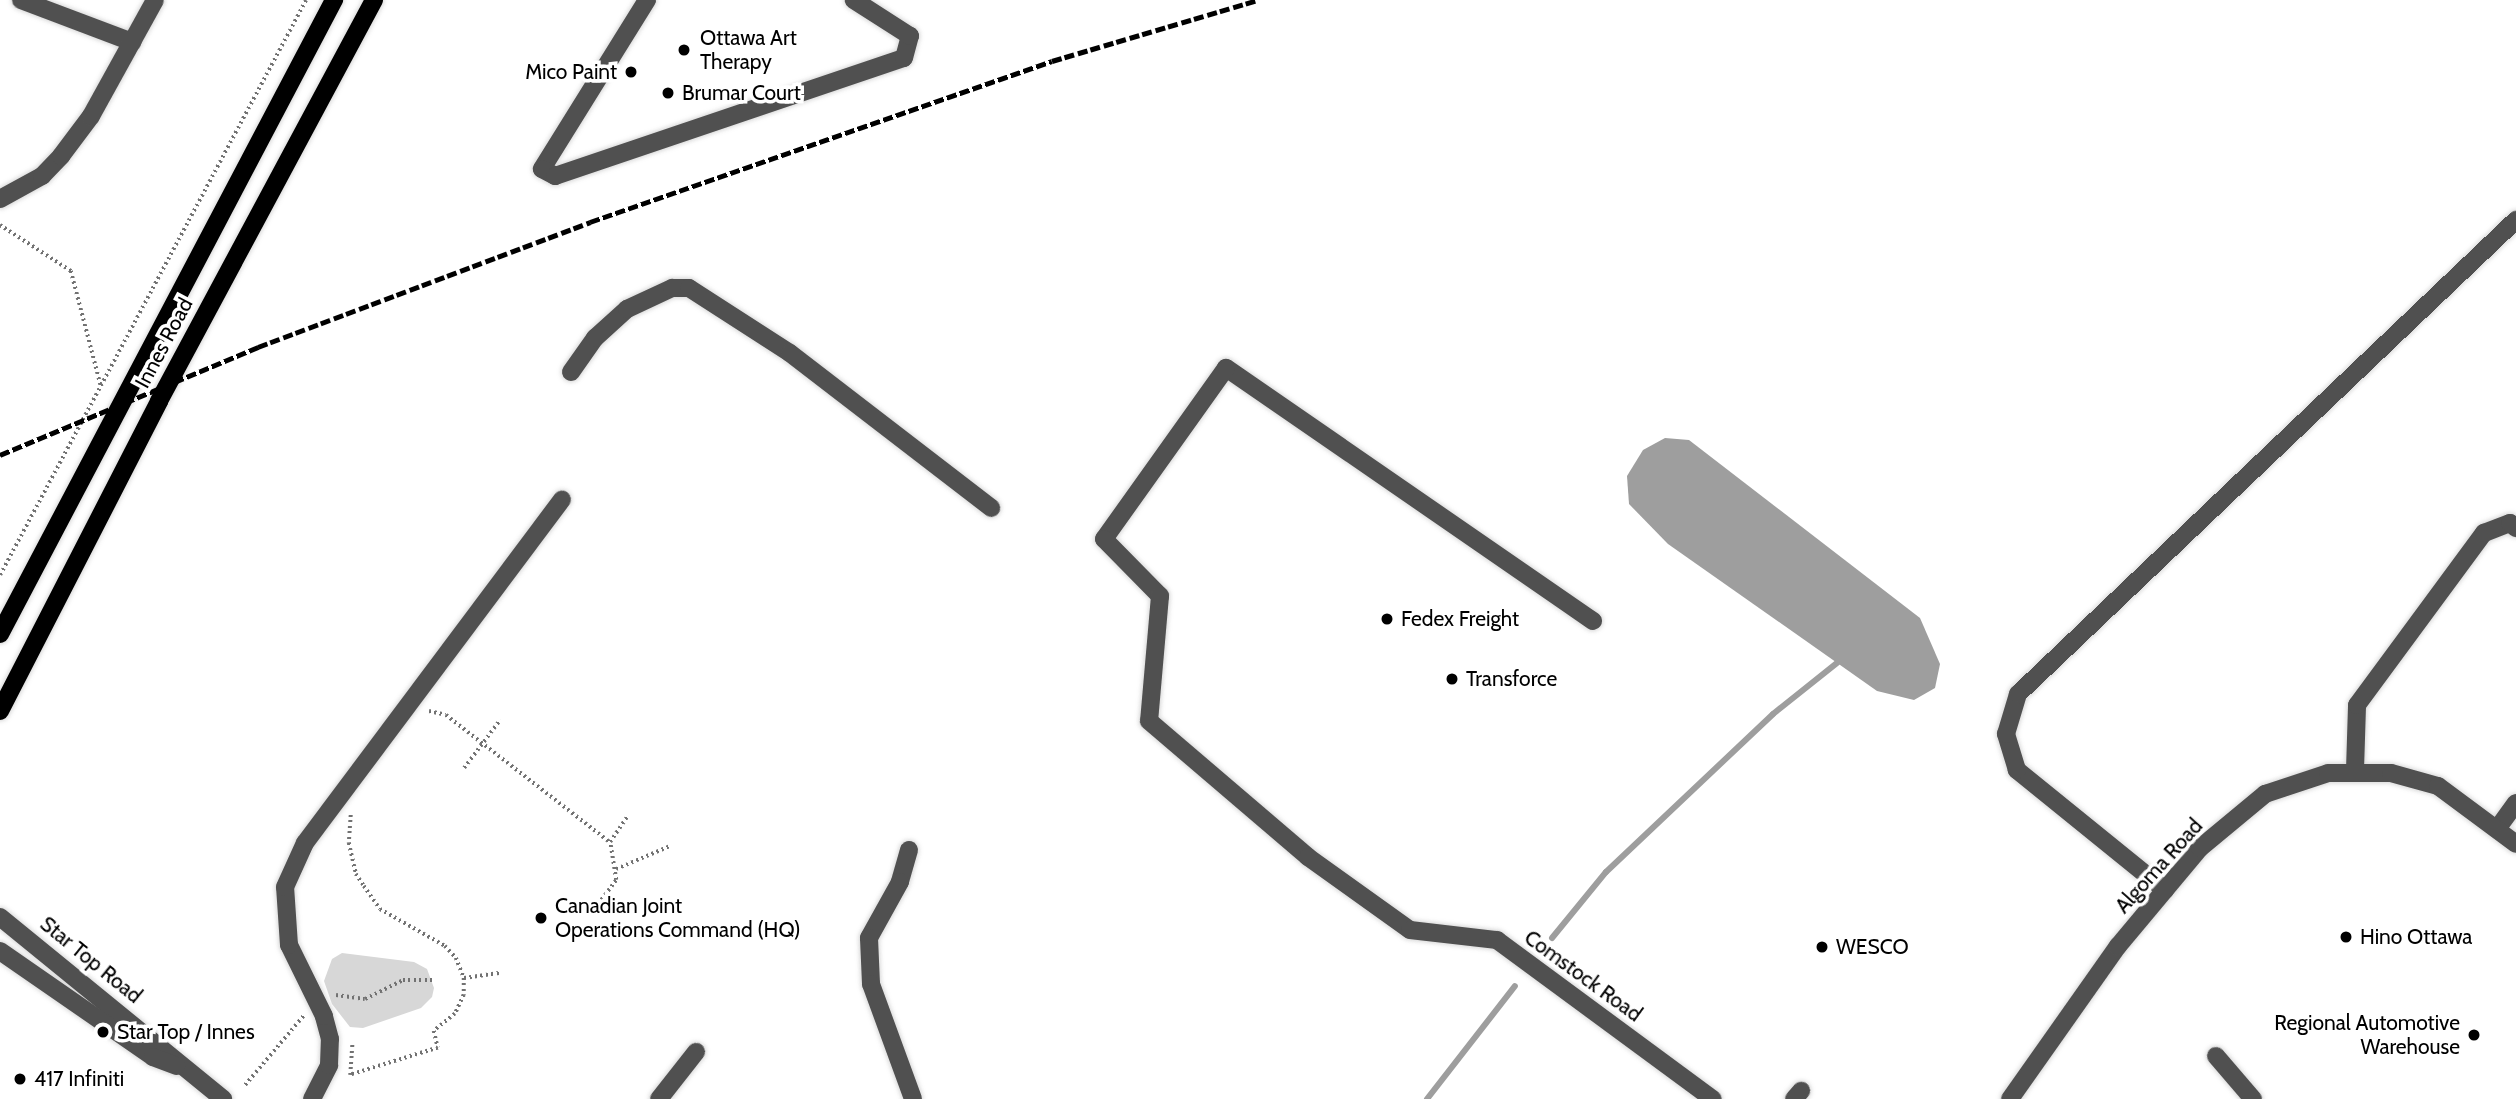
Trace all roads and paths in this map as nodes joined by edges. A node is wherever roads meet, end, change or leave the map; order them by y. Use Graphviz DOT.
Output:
graph roads {
  1 [pos="21,0"];
  2 [pos="155,0"];
  3 [pos="306,0"];
  4 [pos="334,0"];
  5 [pos="374,0"];
  6 [pos="647,0"];
  7 [pos="854,0"];
  8 [pos="132,42"];
  9 [pos="2,198"];
  10 [pos="2516,220"];
  11 [pos="0,225"];
  12 [pos="570,372"];
  13 [pos="101,386"];
  14 [pos="562,499"];
  15 [pos="991,508"];
  16 [pos="2516,528"];
  17 [pos="0,575"];
  18 [pos="1593,621"];
  19 [pos="0,634"];
  20 [pos="0,711"];
  21 [pos="419,716"];
  22 [pos="500,720"];
  23 [pos="483,744"];
  24 [pos="464,768"];
  25 [pos="2355,770"];
  26 [pos="2516,803"];
  27 [pos="351,804"];
  28 [pos="628,815"];
  29 [pos="2497,829"];
  30 [pos="610,842"];
  31 [pos="2516,844"];
  32 [pos="670,846"];
  33 [pos="909,850"];
  34 [pos="616,869"];
  35 [pos="2165,890"];
  36 [pos="598,904"];
  37 [pos="0,916"];
  38 [pos="0,951"];
  39 [pos="502,973"];
  40 [pos="464,978"];
  41 [pos="433,980"];
  42 [pos="327,994"];
  43 [pos="308,1011"];
  44 [pos="352,1044"];
  45 [pos="696,1052"];
  46 [pos="2216,1056"];
  47 [pos="183,1069"];
  48 [pos="245,1085"];
  49 [pos="223,1099"];
  50 [pos="312,1099"];
  51 [pos="659,1099"];
  52 [pos="914,1099"];
  53 [pos="1713,1099"];
  54 [pos="2010,1099"];
  55 [pos="2253,1099"];
  1 -- 8 [label="street"];
  2 -- 8 [label="street"];
  3 -- 13 [label="path"];
  4 -- 19 [label="main road, Innes Road"];
  5 -- 20 [label="main road, Innes Road"];
  6 -- 7 [label="street"];
  8 -- 9 [label="street"];
  10 -- 35 [label="street"];
  11 -- 13 [label="path"];
  12 -- 15 [label="street"];
  13 -- 17 [label="path"];
  14 -- 50 [label="street"];
  16 -- 25 [label="street"];
  18 -- 53 [label="street, Comstock Road"];
  21 -- 23 [label="path"];
  22 -- 23 [label="path"];
  23 -- 24 [label="path"];
  23 -- 30 [label="path"];
  25 -- 29 [label="street, Algoma Road"];
  25 -- 35 [label="street, Algoma Road"];
  26 -- 29 [label="street"];
  27 -- 40 [label="path"];
  28 -- 30 [label="path"];
  29 -- 31 [label="street, Algoma Road"];
  30 -- 34 [label="path"];
  32 -- 34 [label="path"];
  33 -- 52 [label="street"];
  34 -- 36 [label="path"];
  35 -- 54 [label="street, Algoma Road"];
  37 -- 47 [label="street, Star Top Road"];
  38 -- 47 [label="street, Star Top Road"];
  39 -- 40 [label="path"];
  40 -- 44 [label="path"];
  41 -- 42 [label="path"];
  43 -- 48 [label="path"];
  45 -- 51 [label="street"];
  46 -- 55 [label="street"];
  47 -- 49 [label="street, Star Top Road"];
}
